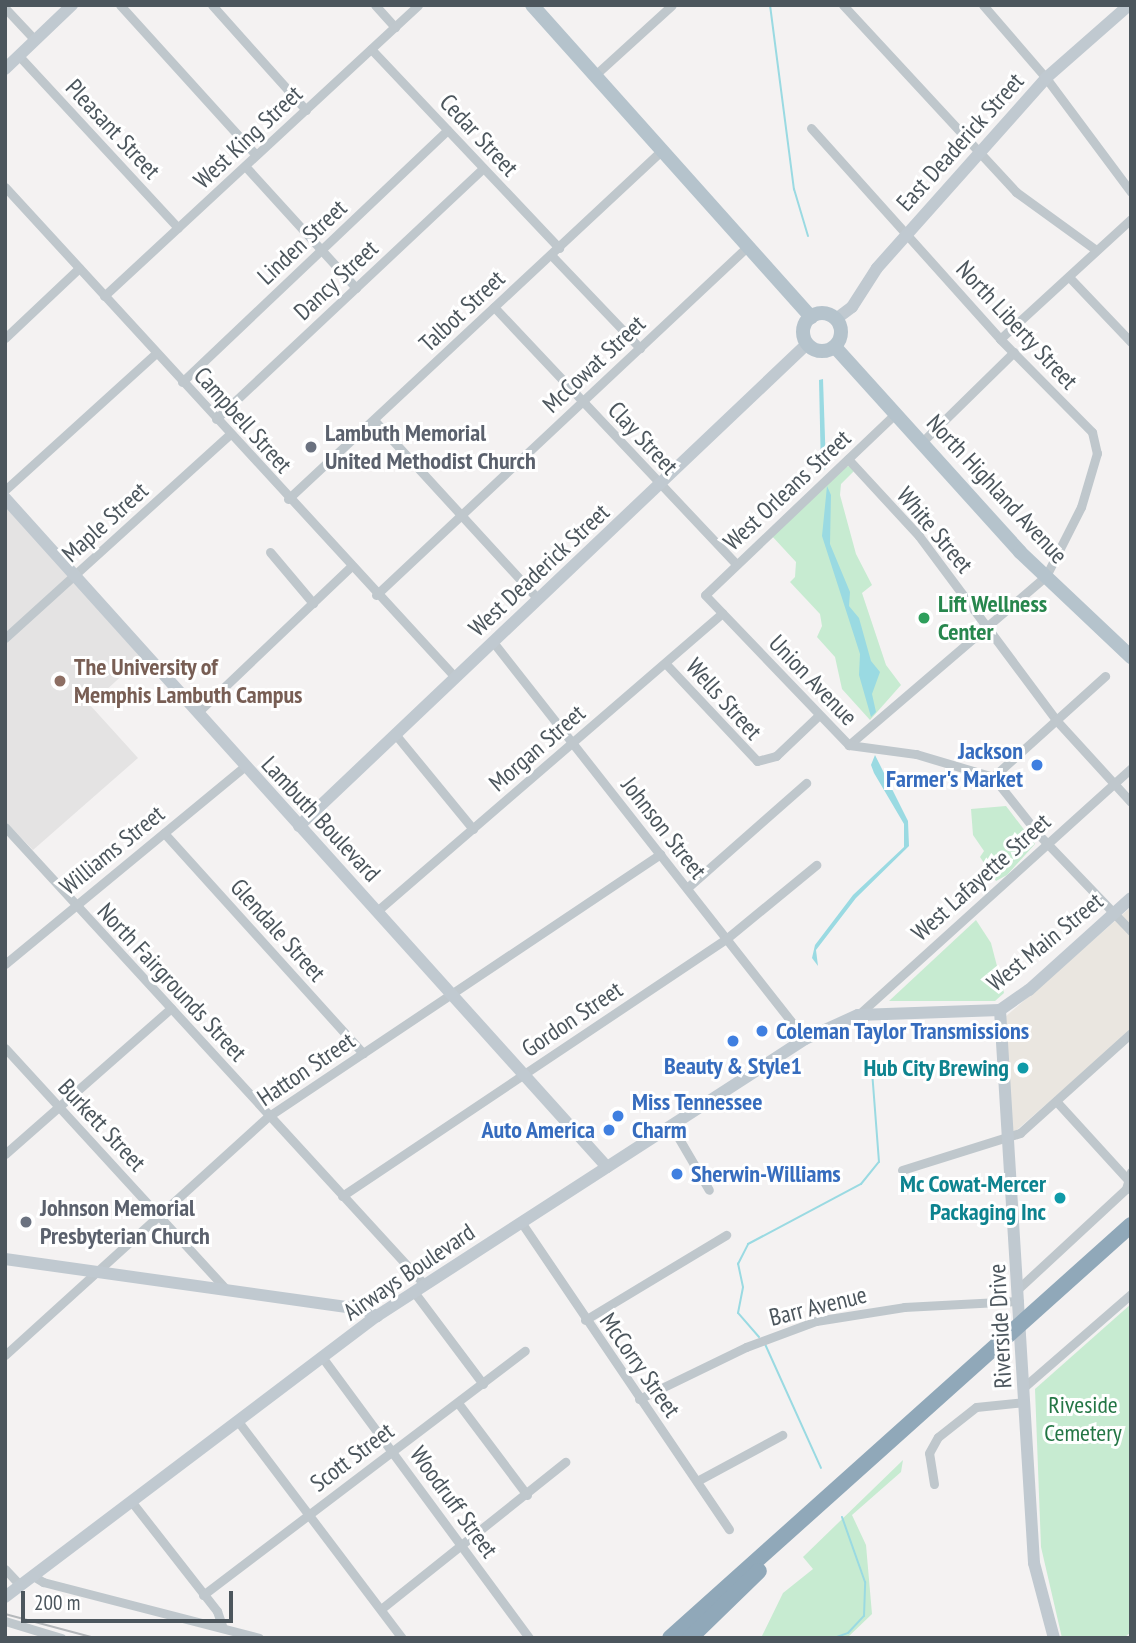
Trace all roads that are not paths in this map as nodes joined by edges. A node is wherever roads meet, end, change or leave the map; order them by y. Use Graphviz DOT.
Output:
graph roads {
  1 [pos="72,5"];
  2 [pos="120,5"];
  3 [pos="212,5"];
  4 [pos="375,5"];
  5 [pos="418,5"];
  6 [pos="532,5"];
  7 [pos="672,5"];
  8 [pos="843,5"];
  9 [pos="983,5"];
  10 [pos="1129,5"];
  11 [pos="5,8"];
  12 [pos="395,27"];
  13 [pos="35,40"];
  14 [pos="371,49"];
  15 [pos="19,56"];
  16 [pos="5,69"];
  17 [pos="594,76"];
  18 [pos="1046,78"];
  19 [pos="306,110"];
  20 [pos="811,128"];
  21 [pos="448,130"];
  22 [pos="661,151"];
  23 [pos="256,155"];
  24 [pos="979,155"];
  25 [pos="245,166"];
  26 [pos="483,168"];
  27 [pos="5,187"];
  28 [pos="1131,192"];
  29 [pos="1131,219"];
  30 [pos="178,228"];
  31 [pos="907,233"];
  32 [pos="747,247"];
  33 [pos="559,248"];
  34 [pos="321,250"];
  35 [pos="1096,250"];
  36 [pos="551,255"];
  37 [pos="79,268"];
  38 [pos="1069,276"];
  39 [pos="356,288"];
  40 [pos="104,296"];
  41 [pos="494,307"];
  42 [pos="811,317"];
  43 [pos="836,318"];
  44 [pos="5,338"];
  45 [pos="1000,339"];
  46 [pos="1131,342"];
  47 [pos="807,344"];
  48 [pos="835,347"];
  49 [pos="640,348"];
  50 [pos="1014,352"];
  51 [pos="156,353"];
  52 [pos="182,382"];
  53 [pos="583,401"];
  54 [pos="895,414"];
  55 [pos="216,419"];
  56 [pos="374,420"];
  57 [pos="230,434"];
  58 [pos="921,443"];
  59 [pos="848,459"];
  60 [pos="662,486"];
  61 [pos="5,490"];
  62 [pos="5,498"];
  63 [pos="288,499"];
  64 [pos="461,515"];
  65 [pos="270,552"];
  66 [pos="736,565"];
  67 [pos="351,567"];
  68 [pos="74,576"];
  69 [pos="1045,576"];
  70 [pos="376,595"];
  71 [pos="705,595"];
  72 [pos="538,599"];
  73 [pos="313,603"];
  74 [pos="722,613"];
  75 [pos="988,629"];
  76 [pos="5,638"];
  77 [pos="493,642"];
  78 [pos="1129,652"];
  79 [pos="667,664"];
  80 [pos="1105,676"];
  81 [pos="455,677"];
  82 [pos="198,712"];
  83 [pos="818,716"];
  84 [pos="1056,720"];
  85 [pos="395,734"];
  86 [pos="572,743"];
  87 [pos="849,745"];
  88 [pos="244,767"];
  89 [pos="1131,768"];
  90 [pos="993,777"];
  91 [pos="806,783"];
  92 [pos="1114,783"];
  93 [pos="1131,802"];
  94 [pos="299,826"];
  95 [pos="5,827"];
  96 [pos="473,829"];
  97 [pos="164,833"];
  98 [pos="1047,843"];
  99 [pos="660,854"];
  100 [pos="816,865"];
  101 [pos="687,888"];
  102 [pos="1131,898"];
  103 [pos="75,905"];
  104 [pos="377,911"];
  105 [pos="1114,913"];
  106 [pos="1131,932"];
  107 [pos="726,939"];
  108 [pos="5,964"];
  109 [pos="451,993"];
  110 [pos="171,1008"];
  111 [pos="1000,1010"];
  112 [pos="858,1015"];
  113 [pos="1131,1034"];
  114 [pos="805,1038"];
  115 [pos="5,1048"];
  116 [pos="363,1053"];
  117 [pos="524,1074"];
  118 [pos="1056,1101"];
  119 [pos="59,1106"];
  120 [pos="269,1116"];
  121 [pos="671,1125"];
  122 [pos="1008,1138"];
  123 [pos="5,1154"];
  124 [pos="607,1167"];
  125 [pos="902,1170"];
  126 [pos="1130,1178"];
  127 [pos="709,1190"];
  128 [pos="342,1196"];
  129 [pos="160,1216"];
  130 [pos="522,1222"];
  131 [pos="1131,1225"];
  132 [pos="726,1235"];
  133 [pos="1131,1237"];
  134 [pos="5,1259"];
  135 [pos="96,1271"];
  136 [pos="420,1288"];
  137 [pos="227,1290"];
  138 [pos="1131,1294"];
  139 [pos="1019,1295"];
  140 [pos="1046,1307"];
  141 [pos="377,1317"];
  142 [pos="585,1320"];
  143 [pos="1003,1346"];
  144 [pos="525,1351"];
  145 [pos="5,1355"];
  146 [pos="322,1357"];
  147 [pos="483,1384"];
  148 [pos="1024,1387"];
  149 [pos="639,1399"];
  150 [pos="458,1402"];
  151 [pos="1025,1402"];
  152 [pos="237,1420"];
  153 [pos="782,1436"];
  154 [pos="393,1451"];
  155 [pos="565,1462"];
  156 [pos="697,1481"];
  157 [pos="934,1484"];
  158 [pos="527,1495"];
  159 [pos="131,1501"];
  160 [pos="309,1513"];
  161 [pos="729,1528"];
  162 [pos="462,1543"];
  163 [pos="5,1569"];
  164 [pos="33,1576"];
  165 [pos="20,1585"];
  166 [pos="203,1595"];
  167 [pos="5,1597"];
  168 [pos="381,1609"];
  169 [pos="5,1621"];
  170 [pos="223,1628"];
  171 [pos="61,1638"];
  172 [pos="259,1638"];
  173 [pos="402,1638"];
  174 [pos="529,1638"];
  175 [pos="670,1638"];
  176 [pos="690,1638"];
  177 [pos="1054,1638"];
  1 -- 13 [label="street"];
  2 -- 23 [label="street"];
  3 -- 19 [label="street"];
  4 -- 12 [label="street"];
  5 -- 12 [label="street, West King Street"];
  6 -- 17 [label="main road"];
  7 -- 17 [label="street"];
  8 -- 24 [label="street"];
  9 -- 18 [label="street"];
  10 -- 18 [label="street, East Deaderick Street"];
  11 -- 13 [label="street"];
  12 -- 14 [label="street, West King Street"];
  13 -- 15 [label="street"];
  14 -- 19 [label="street, West King Street"];
  14 -- 21 [label="street, Cedar Street"];
  15 -- 16 [label="street"];
  15 -- 30 [label="street, Pleasant Street"];
  17 -- 22 [label="main road"];
  18 -- 24 [label="street, East Deaderick Street"];
  18 -- 28 [label="street"];
  19 -- 23 [label="street, West King Street"];
  20 -- 31 [label="street, North Liberty Street"];
  21 -- 26 [label="street, Cedar Street"];
  21 -- 34 [label="street, Linden Street"];
  22 -- 32 [label="main road"];
  22 -- 33 [label="street, Talbot Street"];
  23 -- 25 [label="street, West King Street"];
  24 -- 31 [label="street, East Deaderick Street"];
  24 -- 35 [label="street"];
  25 -- 30 [label="street, West King Street"];
  25 -- 34 [label="street"];
  26 -- 33 [label="street, Cedar Street"];
  26 -- 39 [label="street, Dancy Street"];
  27 -- 37 [label="street, Campbell Street"];
  29 -- 35 [label="street"];
  30 -- 40 [label="street, West King Street"];
  31 -- 43 [label="street, East Deaderick Street"];
  31 -- 45 [label="street, North Liberty Street"];
  32 -- 42 [label="main road"];
  32 -- 49 [label="street, McCowat Street"];
  33 -- 36 [label="street, Talbot Street"];
  34 -- 39 [label="street"];
  34 -- 52 [label="street, Linden Street"];
  35 -- 38 [label="street"];
  36 -- 41 [label="street, Talbot Street"];
  36 -- 49 [label="street"];
  37 -- 40 [label="street, Campbell Street"];
  37 -- 44 [label="street"];
  38 -- 45 [label="street"];
  38 -- 46 [label="street"];
  39 -- 55 [label="street, Dancy Street"];
  40 -- 51 [label="street, Campbell Street"];
  41 -- 53 [label="street, Clay Street"];
  41 -- 56 [label="street, Talbot Street"];
  42 -- 43 [label="main road"];
  42 -- 47 [label="main road"];
  43 -- 48 [label="main road"];
  45 -- 50 [label="street, North Liberty Street"];
  47 -- 48 [label="main road"];
  47 -- 60 [label="street, West Deaderick Street"];
  48 -- 54 [label="main road, North Highland Avenue"];
  49 -- 53 [label="street, McCowat Street"];
  50 -- 58 [label="street"];
  50 -- 69 [label="street, North Liberty Street"];
  51 -- 52 [label="street, Campbell Street"];
  51 -- 61 [label="street"];
  52 -- 55 [label="street, Campbell Street"];
  53 -- 60 [label="street, Clay Street"];
  53 -- 64 [label="street, McCowat Street"];
  54 -- 58 [label="main road, North Highland Avenue"];
  54 -- 59 [label="street, West Orleans Street"];
  55 -- 57 [label="street, Campbell Street"];
  56 -- 63 [label="street, Talbot Street"];
  56 -- 64 [label="street"];
  57 -- 63 [label="street, Campbell Street"];
  57 -- 68 [label="street, Maple Street"];
  58 -- 69 [label="main road, North Highland Avenue"];
  59 -- 66 [label="street, West Orleans Street"];
  59 -- 75 [label="street, White Street"];
  60 -- 66 [label="street, Clay Street"];
  60 -- 72 [label="street, West Deaderick Street"];
  62 -- 68 [label="street, Lambuth Boulevard"];
  63 -- 67 [label="street, Campbell Street"];
  64 -- 70 [label="street, McCowat Street"];
  64 -- 72 [label="street"];
  65 -- 73 [label="street"];
  66 -- 71 [label="street, West Orleans Street"];
  67 -- 70 [label="street, Campbell Street"];
  67 -- 73 [label="street"];
  68 -- 76 [label="street, Maple Street"];
  68 -- 82 [label="street, Lambuth Boulevard"];
  69 -- 75 [label="street, North Liberty Street"];
  69 -- 78 [label="main road, North Highland Avenue"];
  70 -- 81 [label="street, Campbell Street"];
  71 -- 74 [label="street, Union Avenue"];
  72 -- 77 [label="street, West Deaderick Street"];
  73 -- 82 [label="street"];
  74 -- 79 [label="street, Morgan Street"];
  74 -- 83 [label="street, Union Avenue"];
  75 -- 84 [label="street, White Street"];
  75 -- 87 [label="street, North Liberty Street"];
  77 -- 81 [label="street, West Deaderick Street"];
  77 -- 86 [label="street, Johnson Street"];
  79 -- 83 [label="street, Wells Street"];
  79 -- 86 [label="street, Morgan Street"];
  80 -- 84 [label="street"];
  81 -- 85 [label="street, West Deaderick Street"];
  82 -- 88 [label="street, Lambuth Boulevard"];
  83 -- 87 [label="street, Union Avenue"];
  84 -- 90 [label="street"];
  84 -- 92 [label="street, White Street"];
  85 -- 94 [label="street, West Deaderick Street"];
  85 -- 96 [label="street"];
  86 -- 96 [label="street, Morgan Street"];
  86 -- 99 [label="street, Johnson Street"];
  87 -- 90 [label="street, Union Avenue"];
  88 -- 94 [label="street, Lambuth Boulevard"];
  88 -- 97 [label="street, Williams Street"];
  89 -- 92 [label="street, West Lafayette Street"];
  90 -- 98 [label="street"];
  91 -- 101 [label="street"];
  92 -- 93 [label="street, White Street"];
  92 -- 98 [label="street, West Lafayette Street"];
  94 -- 104 [label="street, Lambuth Boulevard"];
  95 -- 103 [label="street, North Fairgrounds Street"];
  96 -- 104 [label="street, Morgan Street"];
  97 -- 103 [label="street, Williams Street"];
  97 -- 116 [label="street, Glendale Street"];
  98 -- 105 [label="street"];
  98 -- 112 [label="street, West Lafayette Street"];
  99 -- 101 [label="street, Johnson Street"];
  99 -- 109 [label="street, Hatton Street"];
  100 -- 107 [label="street, Gordon Street"];
  101 -- 107 [label="street, Johnson Street"];
  102 -- 105 [label="street, West Main Street"];
  103 -- 108 [label="street, Williams Street"];
  103 -- 110 [label="street, North Fairgrounds Street"];
  104 -- 109 [label="street, Lambuth Boulevard"];
  105 -- 106 [label="street"];
  105 -- 111 [label="street, West Main Street"];
  107 -- 114 [label="street, Johnson Street"];
  107 -- 117 [label="street, Gordon Street"];
  109 -- 116 [label="street, Hatton Street"];
  109 -- 117 [label="street, Lambuth Boulevard"];
  110 -- 119 [label="street"];
  110 -- 120 [label="street, North Fairgrounds Street"];
  111 -- 112 [label="street, West Main Street"];
  111 -- 122 [label="street, Riverside Drive"];
  112 -- 114 [label="street, Airways Boulevard"];
  113 -- 118 [label="street"];
  114 -- 121 [label="street, Airways Boulevard"];
  115 -- 119 [label="street, Burkett Street"];
  116 -- 120 [label="street, Hatton Street"];
  117 -- 124 [label="street, Lambuth Boulevard"];
  117 -- 128 [label="street, Gordon Street"];
  118 -- 122 [label="street"];
  118 -- 126 [label="street"];
  119 -- 123 [label="street"];
  119 -- 129 [label="street, Burkett Street"];
  120 -- 128 [label="street, North Fairgrounds Street"];
  120 -- 129 [label="street, Hatton Street"];
  121 -- 124 [label="street, Airways Boulevard"];
  121 -- 127 [label="street"];
  122 -- 125 [label="street"];
  122 -- 139 [label="street, Riverside Drive"];
  124 -- 130 [label="street, Airways Boulevard"];
  126 -- 139 [label="street"];
  128 -- 136 [label="street, North Fairgrounds Street"];
  129 -- 135 [label="street, Hatton Street"];
  129 -- 137 [label="street, Burkett Street"];
  130 -- 136 [label="street, Airways Boulevard"];
  130 -- 142 [label="street, McCorry Street"];
  131 -- 140 [label="highway"];
  132 -- 142 [label="street"];
  133 -- 140 [label="highway"];
  134 -- 135 [label="street"];
  135 -- 137 [label="street"];
  135 -- 145 [label="street, Hatton Street"];
  136 -- 141 [label="street, Airways Boulevard"];
  136 -- 147 [label="street, North Fairgrounds Street"];
  137 -- 141 [label="street"];
  138 -- 148 [label="street"];
  139 -- 148 [label="street, Riverside Drive"];
  139 -- 149 [label="street, Barr Avenue"];
  140 -- 143 [label="highway"];
  141 -- 146 [label="street, Airways Boulevard"];
  142 -- 149 [label="street, McCorry Street"];
  143 -- 175 [label="highway"];
  143 -- 176 [label="highway"];
  144 -- 147 [label="street, Scott Street"];
  146 -- 152 [label="street, Airways Boulevard"];
  146 -- 154 [label="street, Woodruff Street"];
  147 -- 150 [label="street, Scott Street"];
  148 -- 151 [label="street, Riverside Drive"];
  149 -- 156 [label="street, McCorry Street"];
  150 -- 154 [label="street, Scott Street"];
  150 -- 158 [label="street"];
  151 -- 157 [label="street"];
  151 -- 177 [label="street, Riverside Drive"];
  152 -- 159 [label="street, Airways Boulevard"];
  152 -- 160 [label="street"];
  153 -- 156 [label="street"];
  154 -- 160 [label="street, Scott Street"];
  154 -- 162 [label="street, Woodruff Street"];
  155 -- 158 [label="street"];
  156 -- 161 [label="street, McCorry Street"];
  158 -- 162 [label="street"];
  159 -- 164 [label="street, Airways Boulevard"];
  159 -- 166 [label="street"];
  160 -- 166 [label="street, Scott Street"];
  160 -- 168 [label="street"];
  162 -- 168 [label="street"];
  162 -- 174 [label="street, Woodruff Street"];
  163 -- 165 [label="street"];
  164 -- 165 [label="street, Airways Boulevard"];
  164 -- 170 [label="street"];
  165 -- 167 [label="street, Airways Boulevard"];
  166 -- 170 [label="street"];
  168 -- 173 [label="street"];
  169 -- 171 [label="street"];
  170 -- 172 [label="street"];
}
